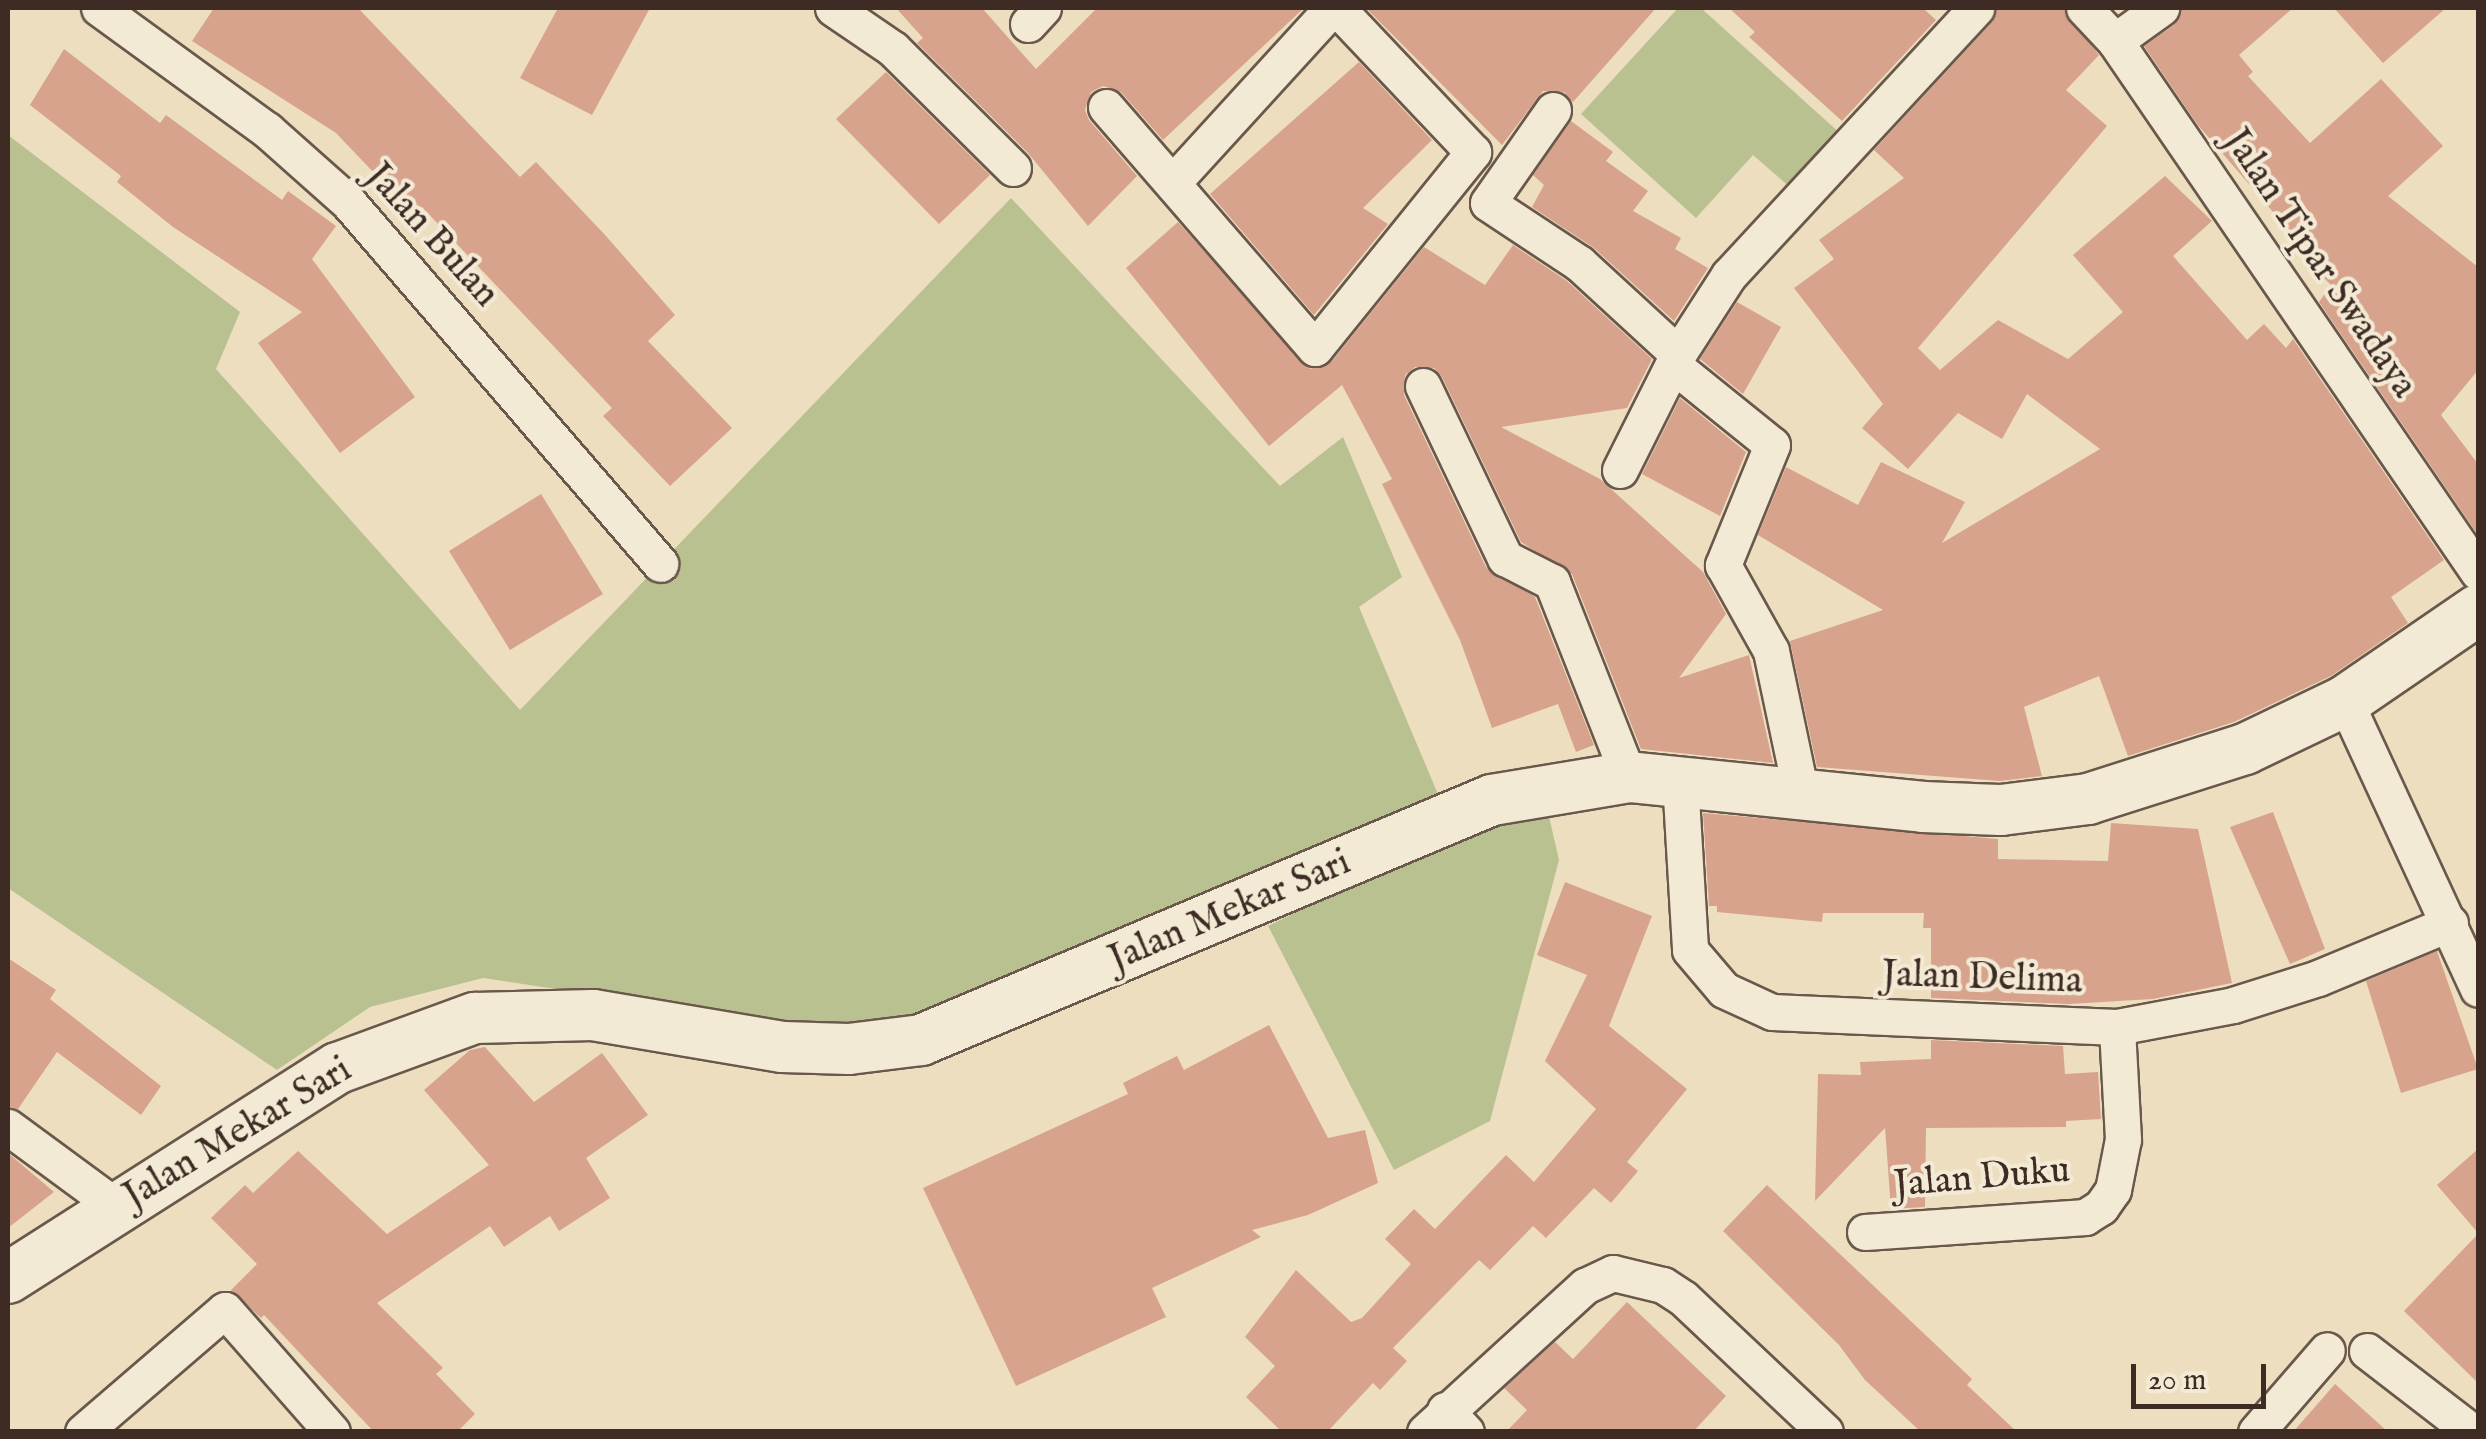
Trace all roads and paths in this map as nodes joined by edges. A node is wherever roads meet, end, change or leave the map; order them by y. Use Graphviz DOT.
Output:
graph roads {
  1 [pos="99,8"];
  2 [pos="833,8"];
  3 [pos="1335,8"];
  4 [pos="1976,8"];
  5 [pos="2084,8"];
  6 [pos="2160,8"];
  7 [pos="2116,42"];
  8 [pos="1106,106"];
  9 [pos="1552,110"];
  10 [pos="1013,168"];
  11 [pos="1175,180"];
  12 [pos="1675,360"];
  13 [pos="1423,386"];
  14 [pos="1620,470"];
  15 [pos="660,564"];
  16 [pos="2478,572"];
  17 [pos="2478,610"];
  18 [pos="2346,701"];
  19 [pos="1628,777"];
  20 [pos="1680,780"];
  21 [pos="1801,793"];
  22 [pos="2450,923"];
  23 [pos="2478,988"];
  24 [pos="2117,1027"];
  25 [pos="8,1128"];
  26 [pos="117,1207"];
  27 [pos="1865,1232"];
  28 [pos="8,1278"];
  29 [pos="2327,1350"];
  30 [pos="2367,1351"];
  31 [pos="1446,1424"];
  32 [pos="83,1432"];
  33 [pos="332,1432"];
  34 [pos="1825,1432"];
  35 [pos="2256,1432"];
  36 [pos="2472,1432"];
  1 -- 15 [label="street, Jalan Bulan"];
  2 -- 10 [label="street"];
  3 -- 11 [label="street"];
  3 -- 11 [label="street"];
  4 -- 12 [label="street"];
  5 -- 7 [label="street, Jalan Tipar Swadaya"];
  6 -- 7 [label="street"];
  7 -- 16 [label="street, Jalan Tipar Swadaya"];
  8 -- 11 [label="street"];
  9 -- 12 [label="street"];
  12 -- 14 [label="street"];
  12 -- 21 [label="street"];
  13 -- 19 [label="street"];
  17 -- 18 [label="street, Jalan Mekar Sari"];
  18 -- 21 [label="street, Jalan Mekar Sari"];
  18 -- 22 [label="street"];
  19 -- 20 [label="street, Jalan Mekar Sari"];
  19 -- 26 [label="street, Jalan Mekar Sari"];
  20 -- 21 [label="street, Jalan Mekar Sari"];
  20 -- 24 [label="street, Jalan Delima"];
  22 -- 23 [label="street"];
  22 -- 24 [label="street, Jalan Delima"];
  24 -- 27 [label="street, Jalan Duku"];
  25 -- 26 [label="street"];
  26 -- 28 [label="street, Jalan Mekar Sari"];
  29 -- 35 [label="street"];
  30 -- 36 [label="street"];
  31 -- 34 [label="street"];
  32 -- 33 [label="street"];
}
